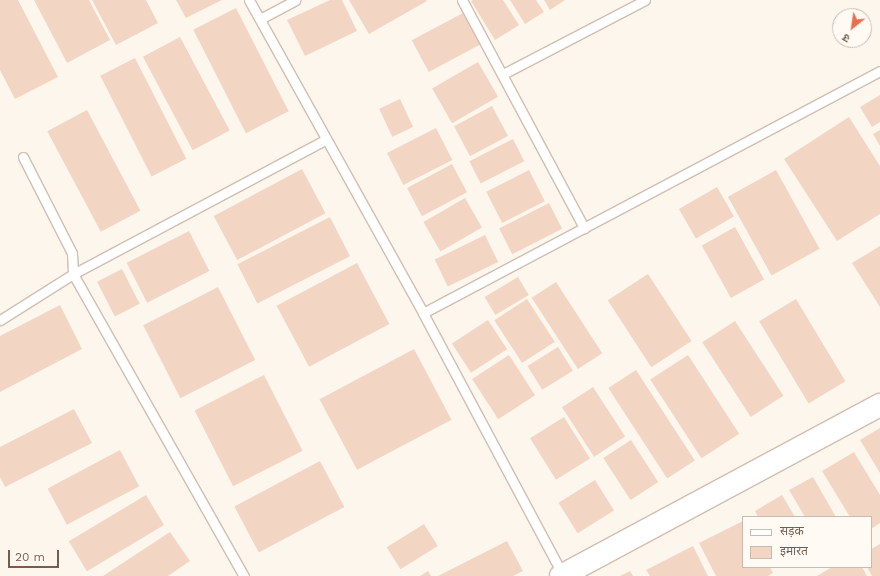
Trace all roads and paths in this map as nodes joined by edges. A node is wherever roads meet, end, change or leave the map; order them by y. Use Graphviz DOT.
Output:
graph roads {
  1 [pos="249,0"];
  2 [pos="295,0"];
  3 [pos="462,0"];
  4 [pos="645,0"];
  5 [pos="260,19"];
  6 [pos="880,72"];
  7 [pos="503,74"];
  8 [pos="325,140"];
  9 [pos="23,157"];
  10 [pos="584,228"];
  11 [pos="73,274"];
  12 [pos="423,313"];
  13 [pos="0,320"];
  14 [pos="880,405"];
  15 [pos="562,575"];
  16 [pos="244,576"];
  1 -- 5 [label="lane"];
  2 -- 5 [label="lane"];
  3 -- 7 [label="lane"];
  4 -- 7 [label="lane"];
  5 -- 8 [label="lane"];
  6 -- 10 [label="lane"];
  7 -- 10 [label="lane"];
  8 -- 11 [label="lane"];
  8 -- 12 [label="lane"];
  9 -- 11 [label="lane"];
  10 -- 12 [label="lane"];
  11 -- 13 [label="lane"];
  11 -- 16 [label="lane"];
  12 -- 15 [label="lane"];
  14 -- 15 [label="street"];
}
